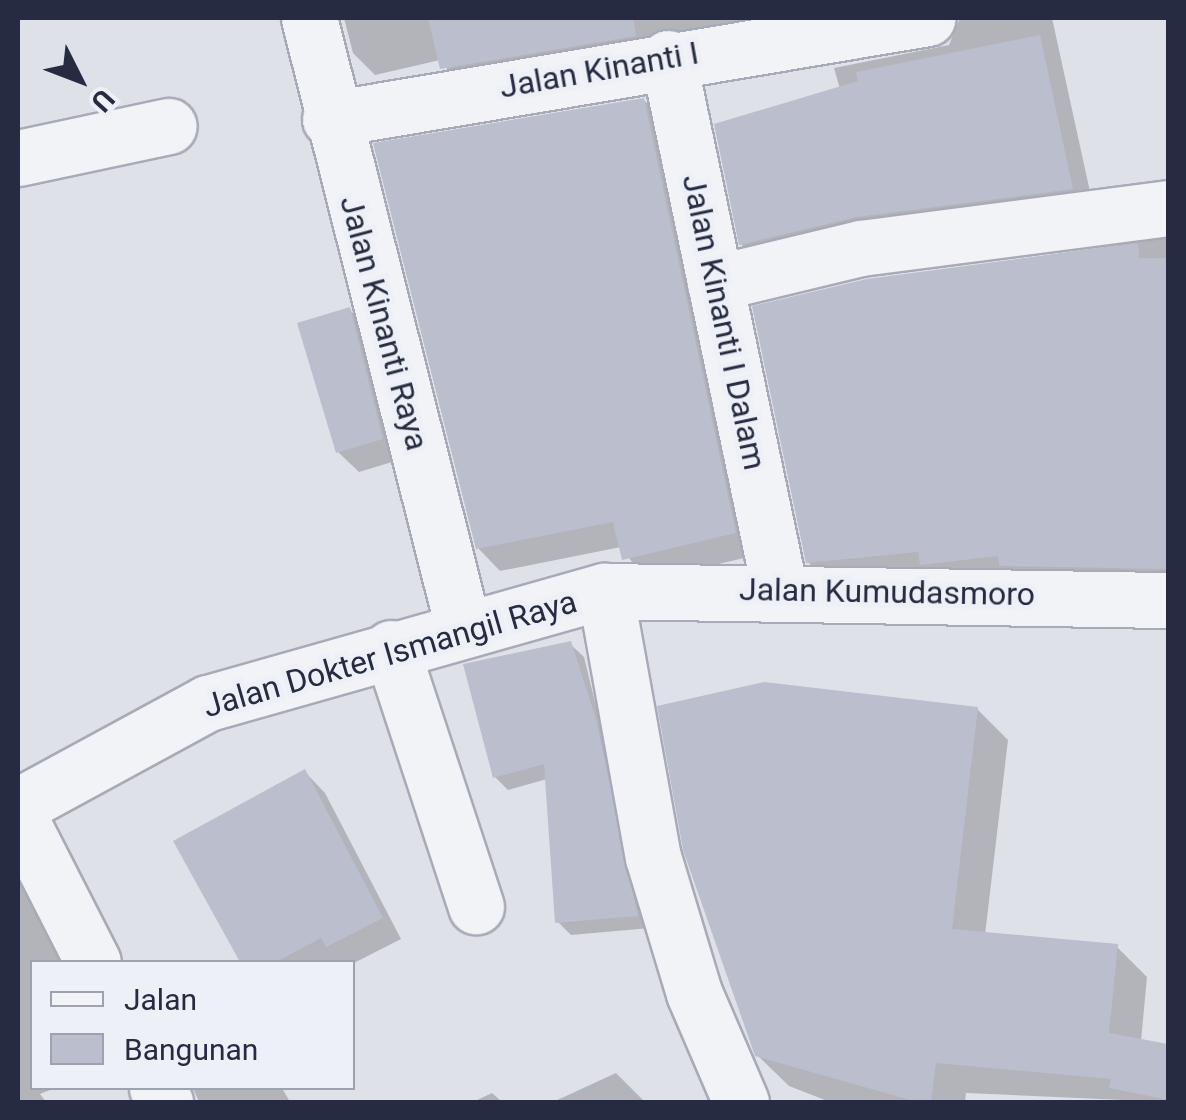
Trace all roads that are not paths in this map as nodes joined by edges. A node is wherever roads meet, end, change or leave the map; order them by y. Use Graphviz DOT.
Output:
graph roads {
  1 [pos="309,18"];
  2 [pos="928,18"];
  3 [pos="668,58"];
  4 [pos="330,118"];
  5 [pos="169,126"];
  6 [pos="18,158"];
  7 [pos="1168,208"];
  8 [pos="715,283"];
  9 [pos="779,587"];
  10 [pos="605,592"];
  11 [pos="1168,600"];
  12 [pos="463,627"];
  13 [pos="390,648"];
  14 [pos="18,806"];
  15 [pos="18,815"];
  16 [pos="476,906"];
  17 [pos="92,960"];
  18 [pos="741,1102"];
  1 -- 4 [label="street, Jalan Kinanti Raya"];
  2 -- 3 [label="street, Jalan Kinanti I"];
  3 -- 4 [label="street, Jalan Kinanti I"];
  3 -- 8 [label="street, Jalan Kinanti I Dalam"];
  4 -- 12 [label="street, Jalan Kinanti Raya"];
  5 -- 6 [label="street"];
  7 -- 8 [label="street"];
  8 -- 9 [label="street, Jalan Kinanti I Dalam"];
  9 -- 10 [label="street, Jalan Kumudasmoro"];
  9 -- 11 [label="street, Jalan Kumudasmoro"];
  10 -- 12 [label="street, Jalan Dokter Ismangil Raya"];
  10 -- 18 [label="street"];
  12 -- 13 [label="street, Jalan Dokter Ismangil Raya"];
  13 -- 14 [label="street, Jalan Dokter Ismangil Raya"];
  13 -- 16 [label="street"];
  15 -- 17 [label="street"];
}
